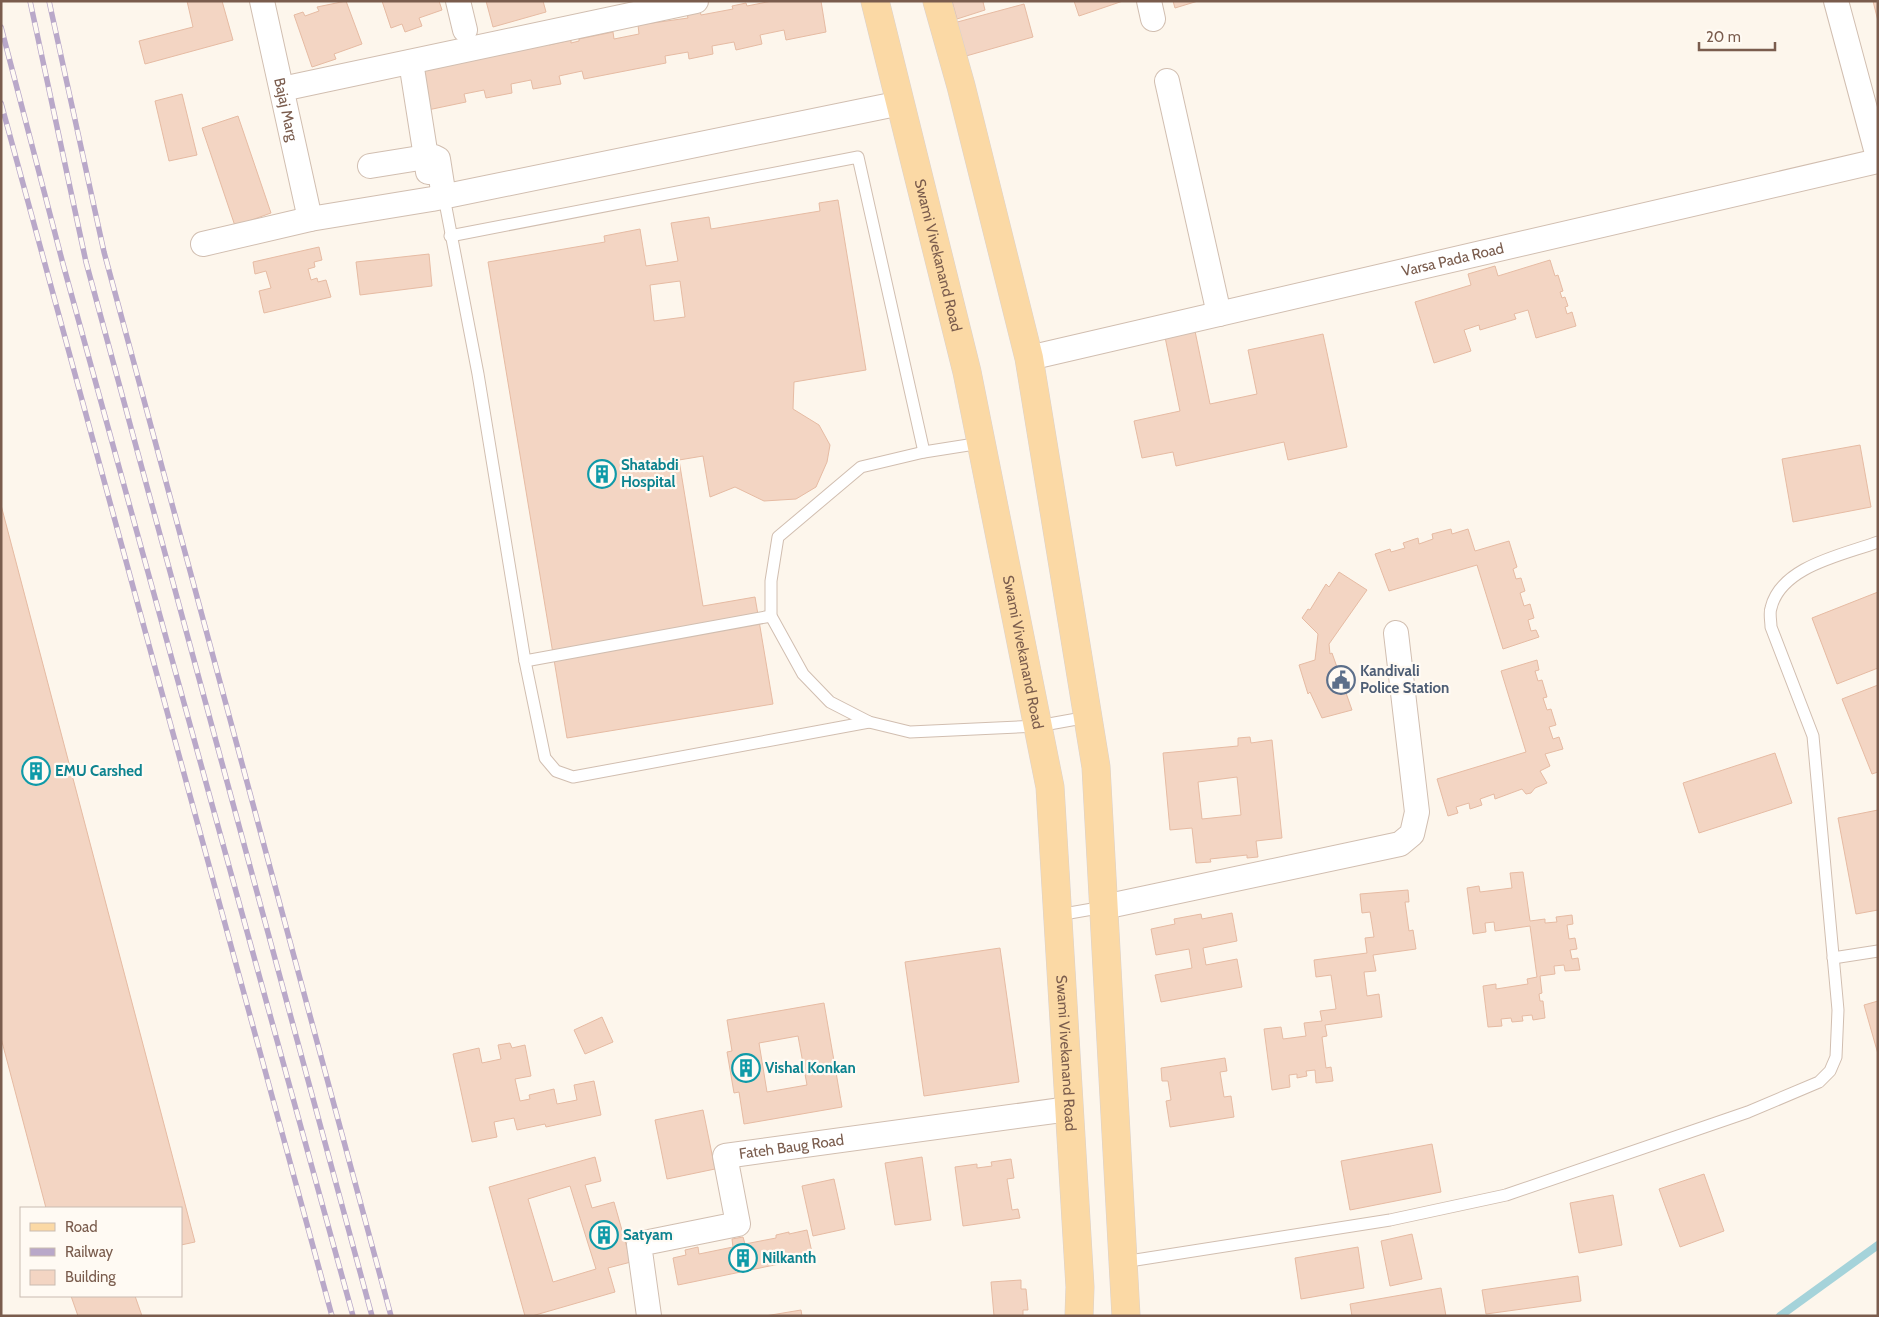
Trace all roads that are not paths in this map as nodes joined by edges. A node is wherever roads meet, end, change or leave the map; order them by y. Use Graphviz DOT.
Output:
graph roads {
  1 [pos="262,1"];
  2 [pos="458,1"];
  3 [pos="696,1"];
  4 [pos="875,1"];
  5 [pos="937,1"];
  6 [pos="1836,1"];
  7 [pos="466,30"];
  8 [pos="411,62"];
  9 [pos="1167,81"];
  10 [pos="282,89"];
  11 [pos="901,103"];
  12 [pos="426,157"];
  13 [pos="1878,157"];
  14 [pos="1878,161"];
  15 [pos="370,166"];
  16 [pos="438,198"];
  17 [pos="310,219"];
  18 [pos="450,236"];
  19 [pos="203,244"];
  20 [pos="1219,314"];
  21 [pos="1029,358"];
  22 [pos="981,443"];
  23 [pos="924,452"];
  24 [pos="1878,542"];
  25 [pos="771,616"];
  26 [pos="1396,633"];
  27 [pos="525,661"];
  28 [pos="1088,716"];
  29 [pos="869,722"];
  30 [pos="1038,726"];
  31 [pos="1104,907"];
  32 [pos="1058,915"];
  33 [pos="1878,951"];
  34 [pos="1833,958"];
  35 [pos="1069,1109"];
  36 [pos="1123,1262"];
  37 [pos="649,1316"];
  38 [pos="1079,1316"];
  39 [pos="1126,1316"];
  1 -- 10 [label="street, Bajaj Marg"];
  2 -- 7 [label="street"];
  3 -- 8 [label="street"];
  4 -- 11 [label="main road, Swami Vivekanand Road"];
  5 -- 21 [label="main road"];
  6 -- 13 [label="street"];
  8 -- 10 [label="street"];
  8 -- 12 [label="street"];
  9 -- 20 [label="street"];
  10 -- 17 [label="street, Bajaj Marg"];
  11 -- 16 [label="street"];
  11 -- 22 [label="main road, Swami Vivekanand Road"];
  12 -- 15 [label="street"];
  12 -- 16 [label="street"];
  14 -- 20 [label="street, Varsa Pada Road"];
  16 -- 17 [label="street"];
  16 -- 18 [label="lane"];
  17 -- 19 [label="street"];
  18 -- 23 [label="lane"];
  18 -- 27 [label="lane"];
  20 -- 21 [label="street, Varsa Pada Road"];
  21 -- 28 [label="main road"];
  22 -- 23 [label="lane"];
  22 -- 30 [label="main road, Swami Vivekanand Road"];
  23 -- 25 [label="lane"];
  24 -- 34 [label="lane"];
  25 -- 27 [label="lane"];
  25 -- 29 [label="lane"];
  26 -- 31 [label="street"];
  27 -- 29 [label="lane"];
  28 -- 30 [label="lane"];
  28 -- 31 [label="main road"];
  29 -- 30 [label="lane"];
  30 -- 32 [label="main road, Swami Vivekanand Road"];
  31 -- 32 [label="lane"];
  31 -- 36 [label="main road"];
  32 -- 35 [label="main road, Swami Vivekanand Road"];
  33 -- 34 [label="lane"];
  34 -- 36 [label="lane"];
  35 -- 37 [label="street, Fateh Baug Road"];
  35 -- 38 [label="main road, Swami Vivekanand Road"];
  36 -- 39 [label="main road"];
}
